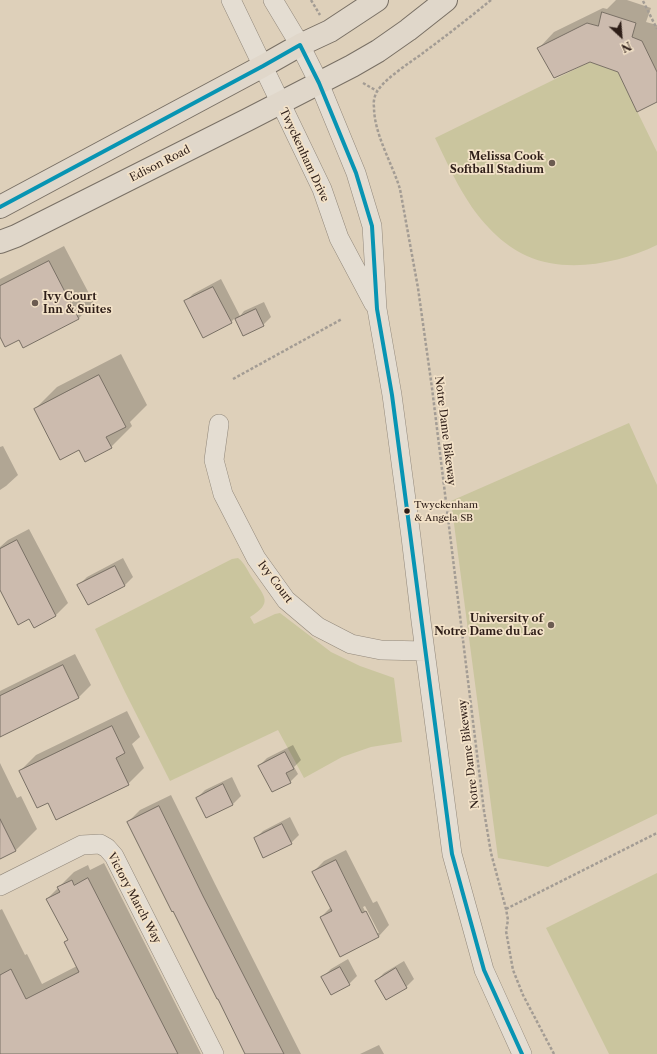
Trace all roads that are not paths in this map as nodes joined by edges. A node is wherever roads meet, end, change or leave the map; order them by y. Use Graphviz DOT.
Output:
graph roads {
  1 [pos="231,0"];
  2 [pos="273,0"];
  3 [pos="377,0"];
  4 [pos="446,0"];
  5 [pos="300,45"];
  6 [pos="263,66"];
  7 [pos="319,83"];
  8 [pos="280,103"];
  9 [pos="0,207"];
  10 [pos="0,242"];
  11 [pos="377,309"];
  12 [pos="219,424"];
  13 [pos="425,651"];
  14 [pos="0,886"];
  15 [pos="214,1054"];
  16 [pos="522,1054"];
  1 -- 6 [label="street, Twyckenham Drive"];
  2 -- 5 [label="street, Twyckenham Drive"];
  3 -- 5 [label="main road"];
  4 -- 7 [label="main road, Edison Road"];
  5 -- 6 [label="main road"];
  5 -- 7 [label="street, Twyckenham Drive"];
  6 -- 8 [label="street, Twyckenham Drive"];
  6 -- 9 [label="main road"];
  7 -- 8 [label="main road, Edison Road"];
  7 -- 11 [label="street, Twyckenham Drive"];
  8 -- 10 [label="main road, Edison Road"];
  8 -- 11 [label="street, Twyckenham Drive"];
  11 -- 13 [label="street, Twyckenham Drive"];
  12 -- 13 [label="street, Ivy Court"];
  13 -- 16 [label="street, Twyckenham Drive"];
  14 -- 15 [label="street, Victory March Way"];
}
